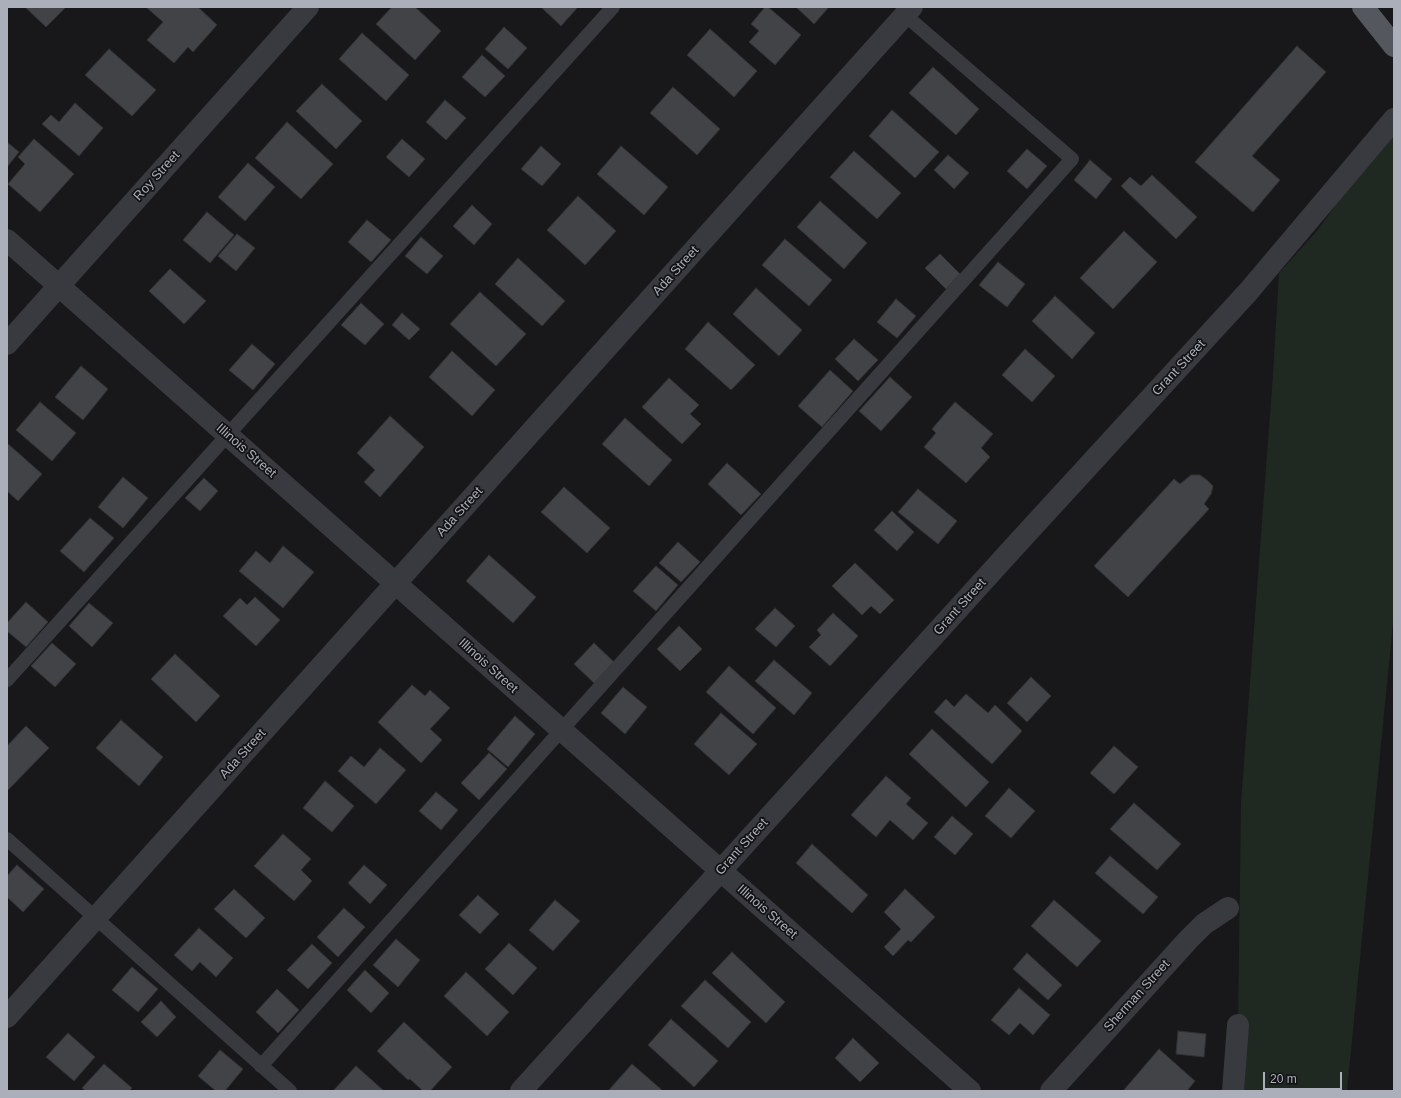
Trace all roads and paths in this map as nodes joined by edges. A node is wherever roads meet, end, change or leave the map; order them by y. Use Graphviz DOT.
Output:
graph roads {
  1 [pos="308,7"];
  2 [pos="613,7"];
  3 [pos="1364,7"];
  4 [pos="908,11"];
  5 [pos="1394,46"];
  6 [pos="1394,119"];
  7 [pos="7,240"];
  8 [pos="59,286"];
  9 [pos="7,344"];
  10 [pos="228,435"];
  11 [pos="396,584"];
  12 [pos="7,680"];
  13 [pos="561,730"];
  14 [pos="7,839"];
  15 [pos="721,871"];
  16 [pos="1228,908"];
  17 [pos="96,918"];
  18 [pos="7,1017"];
  19 [pos="1238,1024"];
  20 [pos="261,1066"];
  21 [pos="290,1091"];
  22 [pos="521,1091"];
  23 [pos="970,1091"];
  24 [pos="1051,1091"];
  25 [pos="1233,1091"];
  1 -- 8 [label="street, Roy Street"];
  2 -- 10 [label="lane"];
  3 -- 5 [label="main road"];
  4 -- 11 [label="street, Ada Street"];
  4 -- 13 [label="lane"];
  6 -- 15 [label="street, Grant Street"];
  7 -- 8 [label="street, Illinois Street"];
  8 -- 9 [label="street, Roy Street"];
  8 -- 10 [label="street, Illinois Street"];
  10 -- 11 [label="street, Illinois Street"];
  10 -- 12 [label="lane"];
  11 -- 13 [label="street, Illinois Street"];
  11 -- 17 [label="street, Ada Street"];
  13 -- 15 [label="street, Illinois Street"];
  13 -- 20 [label="lane"];
  14 -- 17 [label="lane"];
  15 -- 22 [label="street, Grant Street"];
  15 -- 23 [label="street, Illinois Street"];
  16 -- 24 [label="street, Sherman Street"];
  17 -- 18 [label="street, Ada Street"];
  17 -- 20 [label="lane"];
  19 -- 25 [label="street"];
  20 -- 21 [label="lane"];
}
